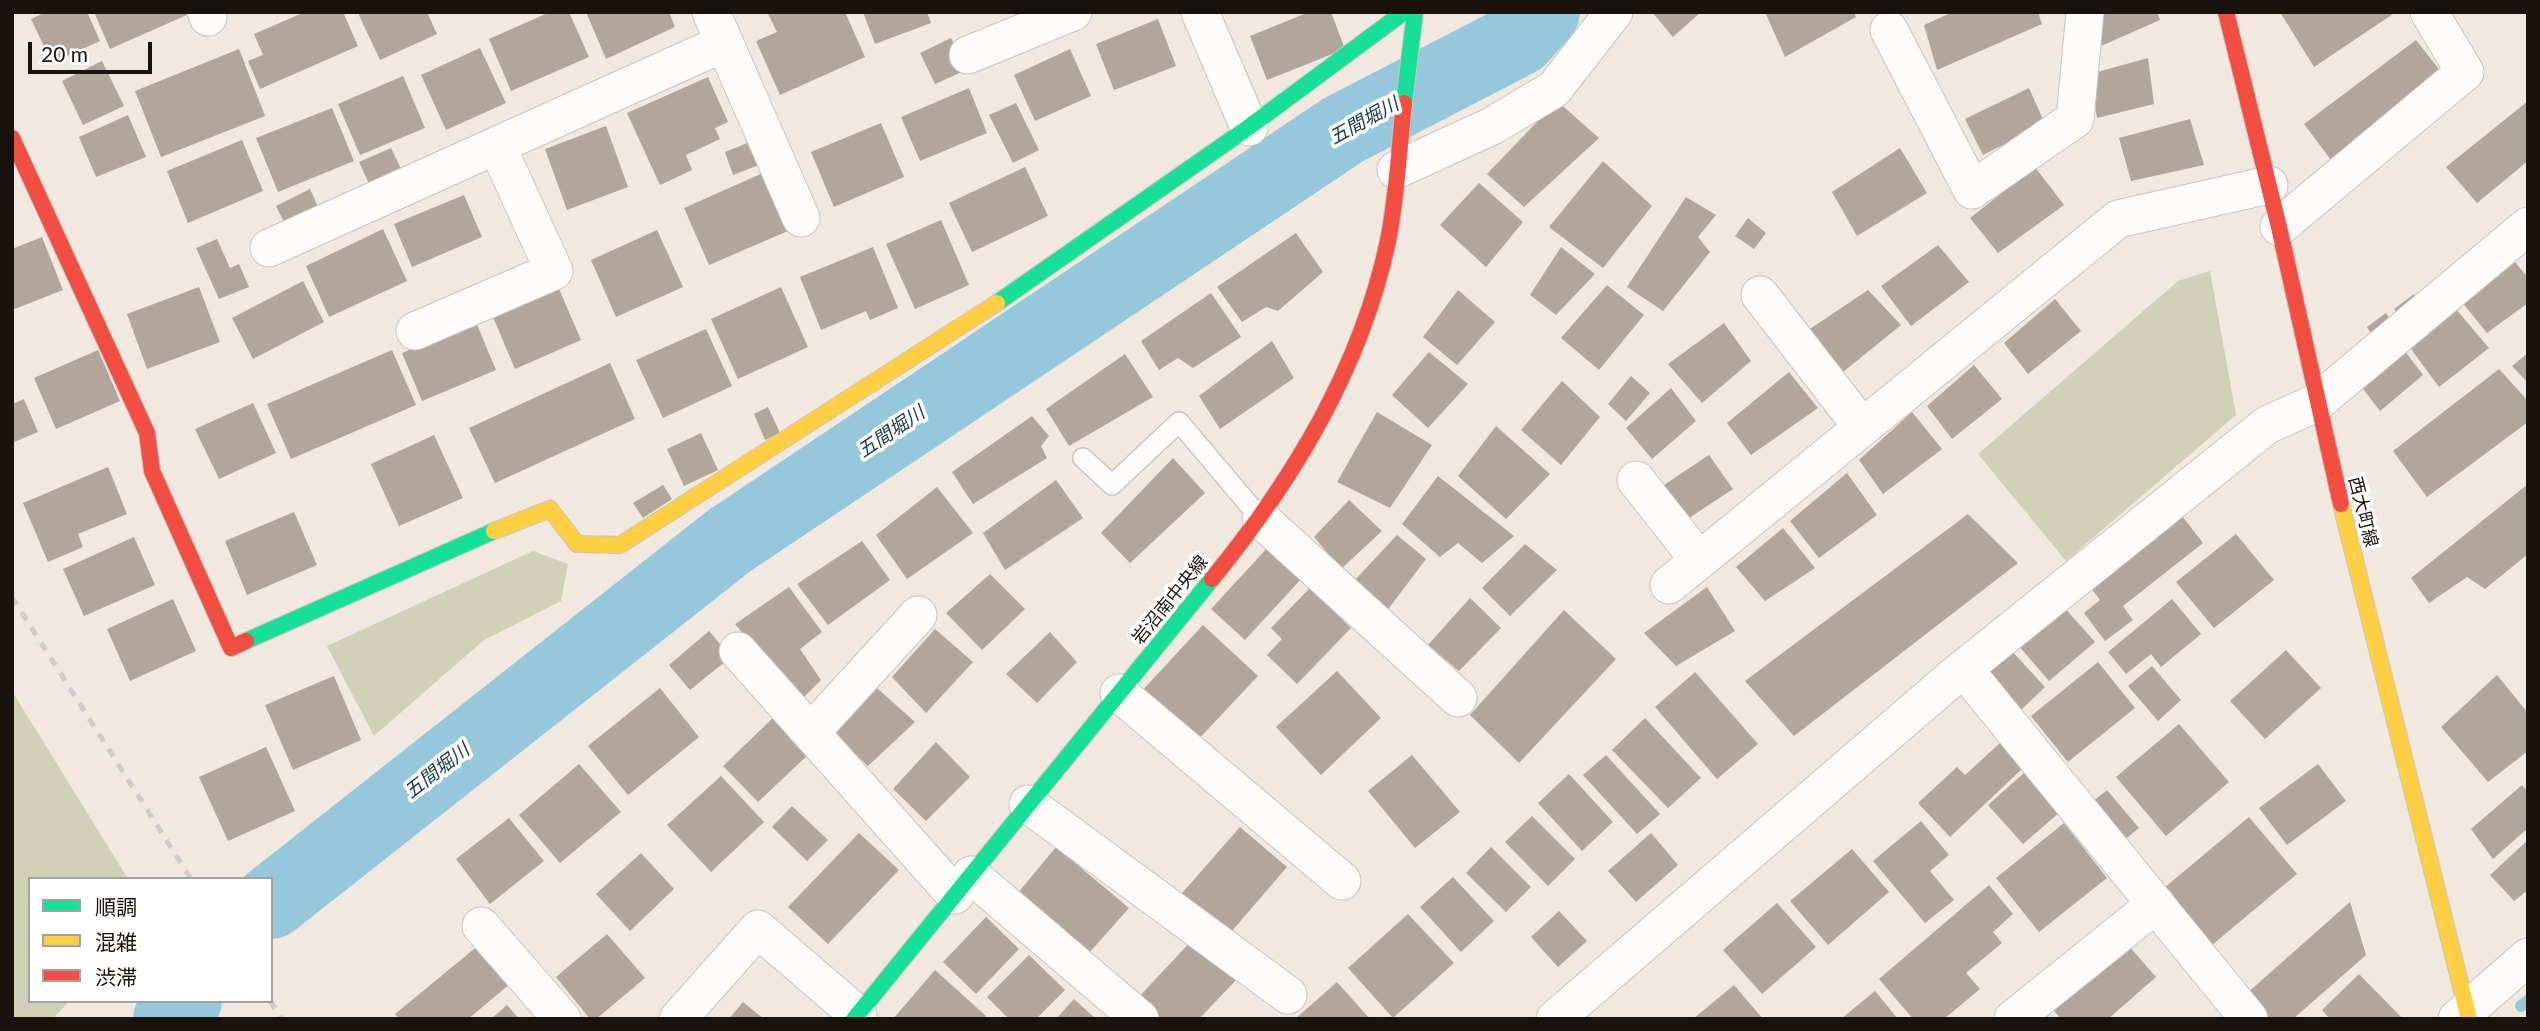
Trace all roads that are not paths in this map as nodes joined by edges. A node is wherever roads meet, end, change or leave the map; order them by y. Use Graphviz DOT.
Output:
graph roads {
  1 [pos="1073,12"];
  2 [pos="1200,12"];
  3 [pos="1614,12"];
  4 [pos="2085,12"];
  5 [pos="2227,12"];
  6 [pos="2429,12"];
  7 [pos="1412,13"];
  8 [pos="718,28"];
  9 [pos="1889,30"];
  10 [pos="968,55"];
  11 [pos="1249,127"];
  12 [pos="12,138"];
  13 [pos="497,146"];
  14 [pos="1398,158"];
  15 [pos="2269,185"];
  16 [pos="801,218"];
  17 [pos="2528,226"];
  18 [pos="2279,228"];
  19 [pos="269,248"];
  20 [pos="1760,295"];
  21 [pos="415,331"];
  22 [pos="2316,403"];
  23 [pos="1862,427"];
  24 [pos="1083,458"];
  25 [pos="1636,480"];
  26 [pos="1261,519"];
  27 [pos="1699,560"];
  28 [pos="1669,585"];
  29 [pos="918,615"];
  30 [pos="738,651"];
  31 [pos="1964,669"];
  32 [pos="1119,693"];
  33 [pos="1458,698"];
  34 [pos="811,732"];
  35 [pos="1028,804"];
  36 [pos="1342,881"];
  37 [pos="962,885"];
  38 [pos="2156,904"];
  39 [pos="481,926"];
  40 [pos="2528,957"];
  41 [pos="1289,995"];
  42 [pos="2236,1014"];
  43 [pos="2464,1015"];
  44 [pos="856,1017"];
  45 [pos="562,1019"];
  46 [pos="678,1019"];
  47 [pos="1140,1019"];
  48 [pos="1555,1019"];
  49 [pos="2013,1019"];
  1 -- 10 [label="street"];
  2 -- 11 [label="street"];
  3 -- 14 [label="street"];
  4 -- 9 [label="street"];
  5 -- 15 [label="street, 西大町線"];
  6 -- 18 [label="street"];
  7 -- 11 [label="street"];
  7 -- 14 [label="street, 岩沼南中央線"];
  8 -- 13 [label="street"];
  8 -- 16 [label="street"];
  11 -- 12 [label="street"];
  13 -- 19 [label="street"];
  13 -- 21 [label="street"];
  14 -- 26 [label="street, 岩沼南中央線"];
  15 -- 18 [label="street, 西大町線"];
  15 -- 23 [label="street"];
  17 -- 22 [label="street"];
  18 -- 22 [label="street, 西大町線"];
  20 -- 23 [label="street"];
  22 -- 31 [label="street"];
  22 -- 43 [label="street, 西大町線"];
  23 -- 27 [label="street"];
  24 -- 26 [label="lane"];
  25 -- 27 [label="street"];
  26 -- 32 [label="street, 岩沼南中央線"];
  26 -- 33 [label="street"];
  27 -- 28 [label="street"];
  29 -- 34 [label="street"];
  30 -- 34 [label="street"];
  31 -- 38 [label="street"];
  31 -- 48 [label="street"];
  32 -- 35 [label="street, 岩沼南中央線"];
  32 -- 36 [label="street"];
  34 -- 37 [label="street"];
  35 -- 37 [label="street, 岩沼南中央線"];
  35 -- 41 [label="street"];
  37 -- 44 [label="street, 岩沼南中央線"];
  37 -- 47 [label="street"];
  38 -- 42 [label="street"];
  38 -- 49 [label="street"];
  39 -- 45 [label="street"];
  40 -- 43 [label="street"];
  44 -- 46 [label="street"];
}
